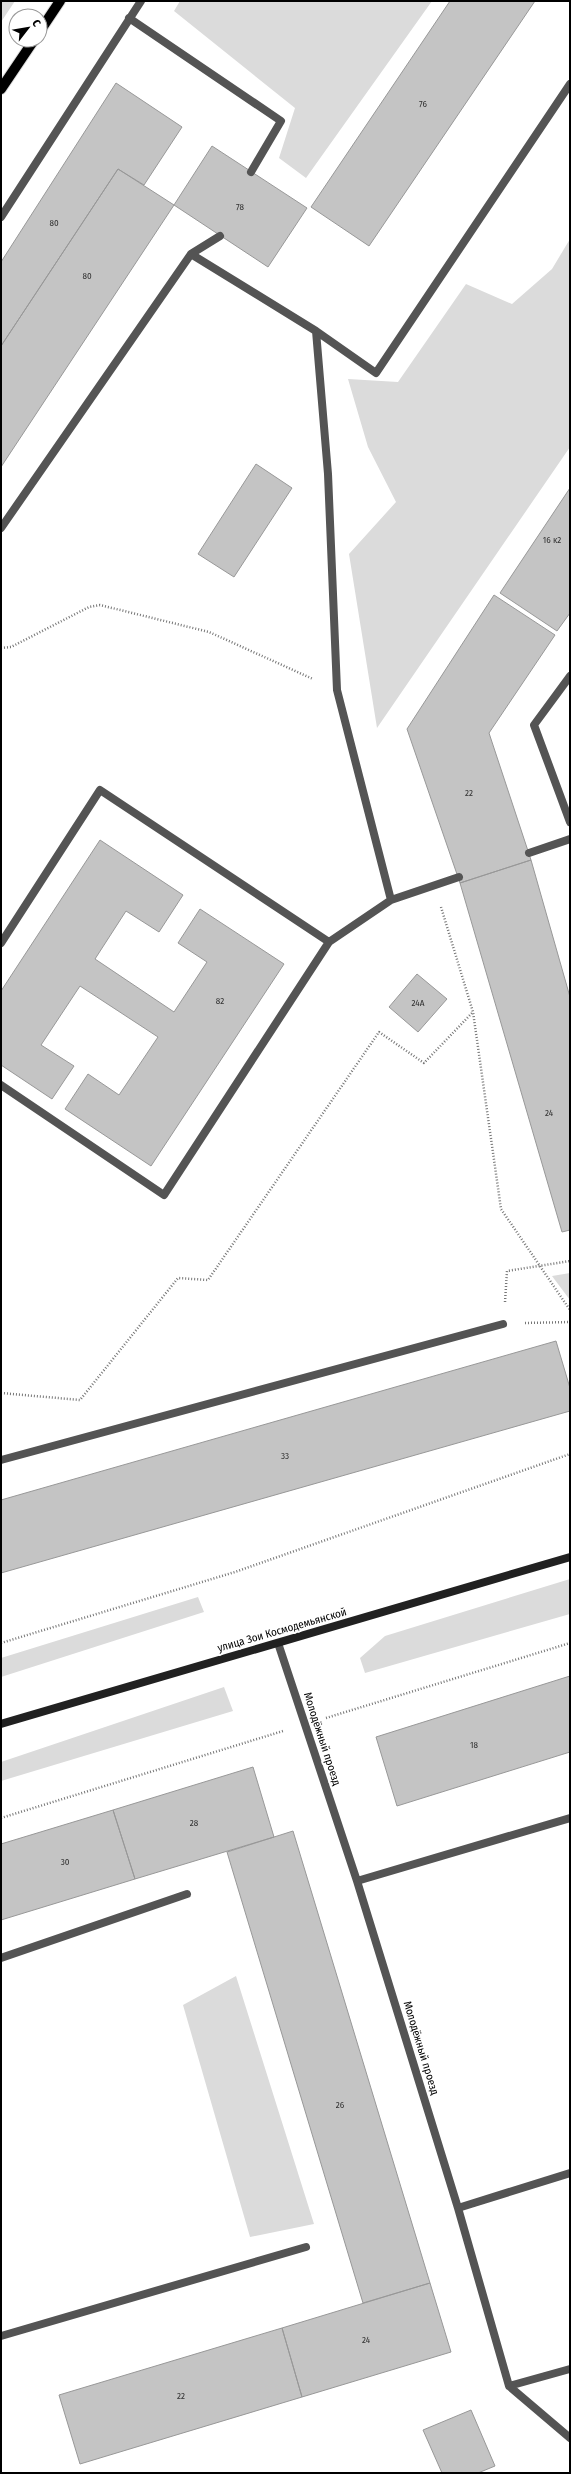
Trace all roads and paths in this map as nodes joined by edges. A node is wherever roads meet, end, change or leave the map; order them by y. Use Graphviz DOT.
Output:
graph roads {
  1 [pos="60,1"];
  2 [pos="141,1"];
  3 [pos="129,18"];
  4 [pos="48,19"];
  5 [pos="29,48"];
  6 [pos="570,84"];
  7 [pos="1,89"];
  8 [pos="251,172"];
  9 [pos="1,217"];
  10 [pos="220,236"];
  11 [pos="191,254"];
  12 [pos="316,331"];
  13 [pos="1,528"];
  14 [pos="1,648"];
  15 [pos="570,676"];
  16 [pos="337,690"];
  17 [pos="570,822"];
  18 [pos="570,839"];
  19 [pos="529,853"];
  20 [pos="459,877"];
  21 [pos="435,885"];
  22 [pos="391,900"];
  23 [pos="329,942"];
  24 [pos="1,943"];
  25 [pos="473,1012"];
  26 [pos="1,1085"];
  27 [pos="570,1261"];
  28 [pos="540,1266"];
  29 [pos="570,1310"];
  30 [pos="570,1322"];
  31 [pos="504,1324"];
  32 [pos="1,1393"];
  33 [pos="570,1454"];
  34 [pos="1,1460"];
  35 [pos="570,1557"];
  36 [pos="1,1643"];
  37 [pos="278,1643"];
  38 [pos="1,1724"];
  39 [pos="570,1818"];
  40 [pos="357,1881"];
  41 [pos="187,1894"];
  42 [pos="1,1958"];
  43 [pos="570,2173"];
  44 [pos="458,2208"];
  45 [pos="306,2247"];
  46 [pos="1,2336"];
  47 [pos="570,2369"];
  48 [pos="509,2386"];
  49 [pos="570,2438"];
  1 -- 4 [label="main road"];
  2 -- 3 [label="lane"];
  3 -- 8 [label="lane"];
  3 -- 9 [label="lane"];
  5 -- 7 [label="main road"];
  6 -- 12 [label="lane"];
  10 -- 11 [label="lane"];
  11 -- 12 [label="lane"];
  11 -- 13 [label="lane"];
  12 -- 16 [label="lane"];
  14 -- 16 [label="path"];
  15 -- 17 [label="lane"];
  16 -- 22 [label="lane"];
  18 -- 19 [label="lane"];
  20 -- 21 [label="lane"];
  21 -- 22 [label="lane"];
  21 -- 25 [label="path"];
  22 -- 23 [label="lane"];
  23 -- 24 [label="lane"];
  23 -- 26 [label="lane"];
  25 -- 28 [label="path"];
  25 -- 32 [label="path"];
  27 -- 28 [label="path"];
  28 -- 29 [label="path"];
  28 -- 31 [label="path"];
  30 -- 31 [label="path"];
  31 -- 34 [label="lane"];
  33 -- 36 [label="path"];
  35 -- 37 [label="street, улица Зои Космодемьянской"];
  37 -- 38 [label="street, улица Зои Космодемьянской"];
  37 -- 40 [label="lane, Молодёжный проезд"];
  39 -- 40 [label="lane"];
  40 -- 44 [label="lane, Молодёжный проезд"];
  41 -- 42 [label="lane"];
  43 -- 44 [label="lane"];
  44 -- 48 [label="lane, Молодёжный проезд"];
  45 -- 46 [label="lane"];
  47 -- 48 [label="lane"];
  48 -- 49 [label="lane"];
}
